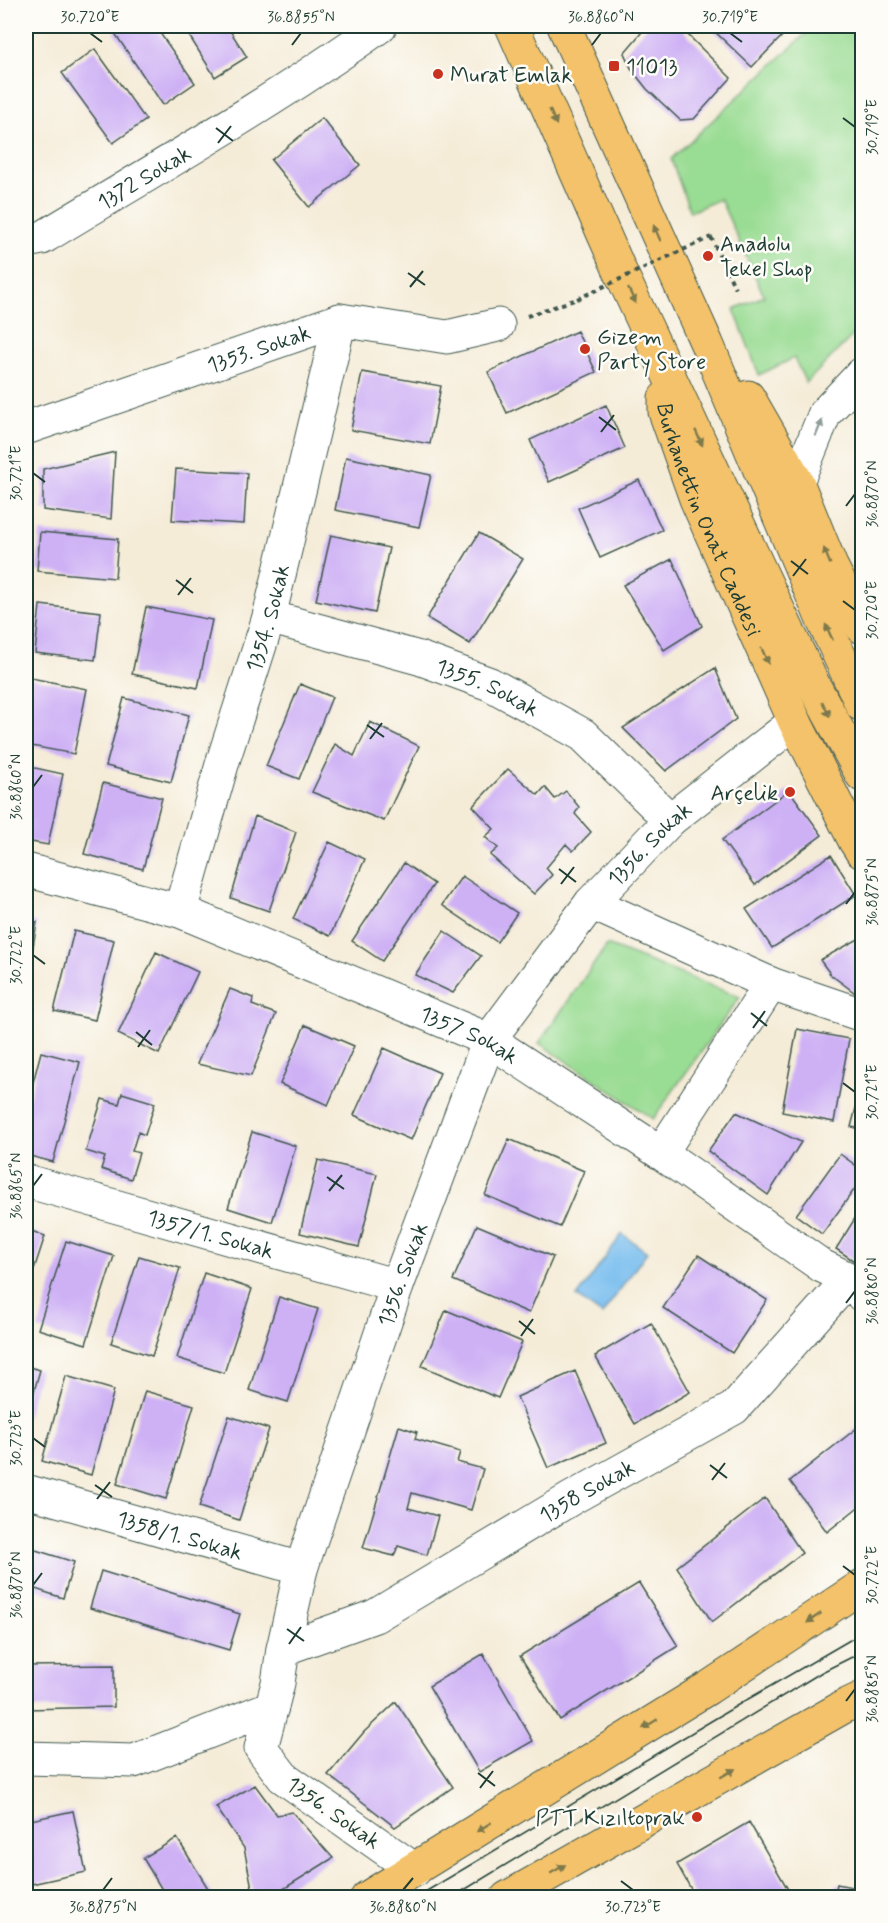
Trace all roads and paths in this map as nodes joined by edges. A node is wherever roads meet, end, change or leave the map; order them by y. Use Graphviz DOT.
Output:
graph roads {
  1 [pos="380,26"];
  2 [pos="512,26"];
  3 [pos="564,26"];
  4 [pos="26,242"];
  5 [pos="735,288"];
  6 [pos="340,320"];
  7 [pos="511,321"];
  8 [pos="707,344"];
  9 [pos="665,366"];
  10 [pos="862,374"];
  11 [pos="26,428"];
  12 [pos="797,482"];
  13 [pos="269,617"];
  14 [pos="862,627"];
  15 [pos="862,705"];
  16 [pos="795,722"];
  17 [pos="862,776"];
  18 [pos="670,820"];
  19 [pos="862,852"];
  20 [pos="26,870"];
  21 [pos="591,903"];
  22 [pos="180,911"];
  23 [pos="771,984"];
  24 [pos="862,1015"];
  25 [pos="489,1040"];
  26 [pos="661,1154"];
  27 [pos="26,1181"];
  28 [pos="397,1286"];
  29 [pos="856,1287"];
  30 [pos="26,1491"];
  31 [pos="301,1569"];
  32 [pos="862,1586"];
  33 [pos="283,1649"];
  34 [pos="857,1704"];
  35 [pos="272,1707"];
  36 [pos="26,1758"];
  37 [pos="415,1869"];
  38 [pos="368,1898"];
  39 [pos="507,1898"];
  1 -- 4 [label="street, 1372 Sokak"];
  2 -- 9 [label="main road, one-way"];
  8 -- 3 [label="main road, one-way"];
  5 -- 7 [label="path, bridge"];
  6 -- 7 [label="street, 1353. Sokak"];
  6 -- 11 [label="street, 1353. Sokak"];
  6 -- 13 [label="street, 1354. Sokak"];
  8 -- 12 [label="main road"];
  15 -- 8 [label="main road, one-way"];
  9 -- 16 [label="main road, Burhanettin Onat Caddesi, one-way"];
  9 -- 17 [label="main road, Burhanettin Onat Caddesi, one-way"];
  12 -- 10 [label="street, one-way"];
  14 -- 12 [label="main road, one-way"];
  13 -- 18 [label="street, 1355. Sokak"];
  13 -- 22 [label="street, 1354. Sokak"];
  16 -- 18 [label="street, 1356. Sokak"];
  16 -- 19 [label="main road, Burhanettin Onat Caddesi"];
  18 -- 21 [label="street, 1356. Sokak"];
  20 -- 22 [label="street, 1357 Sokak"];
  21 -- 23 [label="street"];
  21 -- 25 [label="street, 1356. Sokak"];
  22 -- 25 [label="street, 1357 Sokak"];
  23 -- 24 [label="street"];
  23 -- 26 [label="street"];
  25 -- 26 [label="street, 1357 Sokak"];
  25 -- 28 [label="street, 1356. Sokak"];
  26 -- 29 [label="street, 1357 Sokak"];
  27 -- 28 [label="street, 1357/1. Sokak"];
  28 -- 31 [label="street, 1356. Sokak"];
  29 -- 33 [label="street, 1358 Sokak"];
  30 -- 31 [label="street, 1358/1. Sokak"];
  31 -- 33 [label="street, 1356. Sokak"];
  32 -- 37 [label="main road, one-way"];
  33 -- 35 [label="street, 1356. Sokak"];
  39 -- 34 [label="main road, one-way"];
  35 -- 36 [label="street"];
  35 -- 37 [label="street, 1356. Sokak"];
  37 -- 38 [label="main road"];
}
